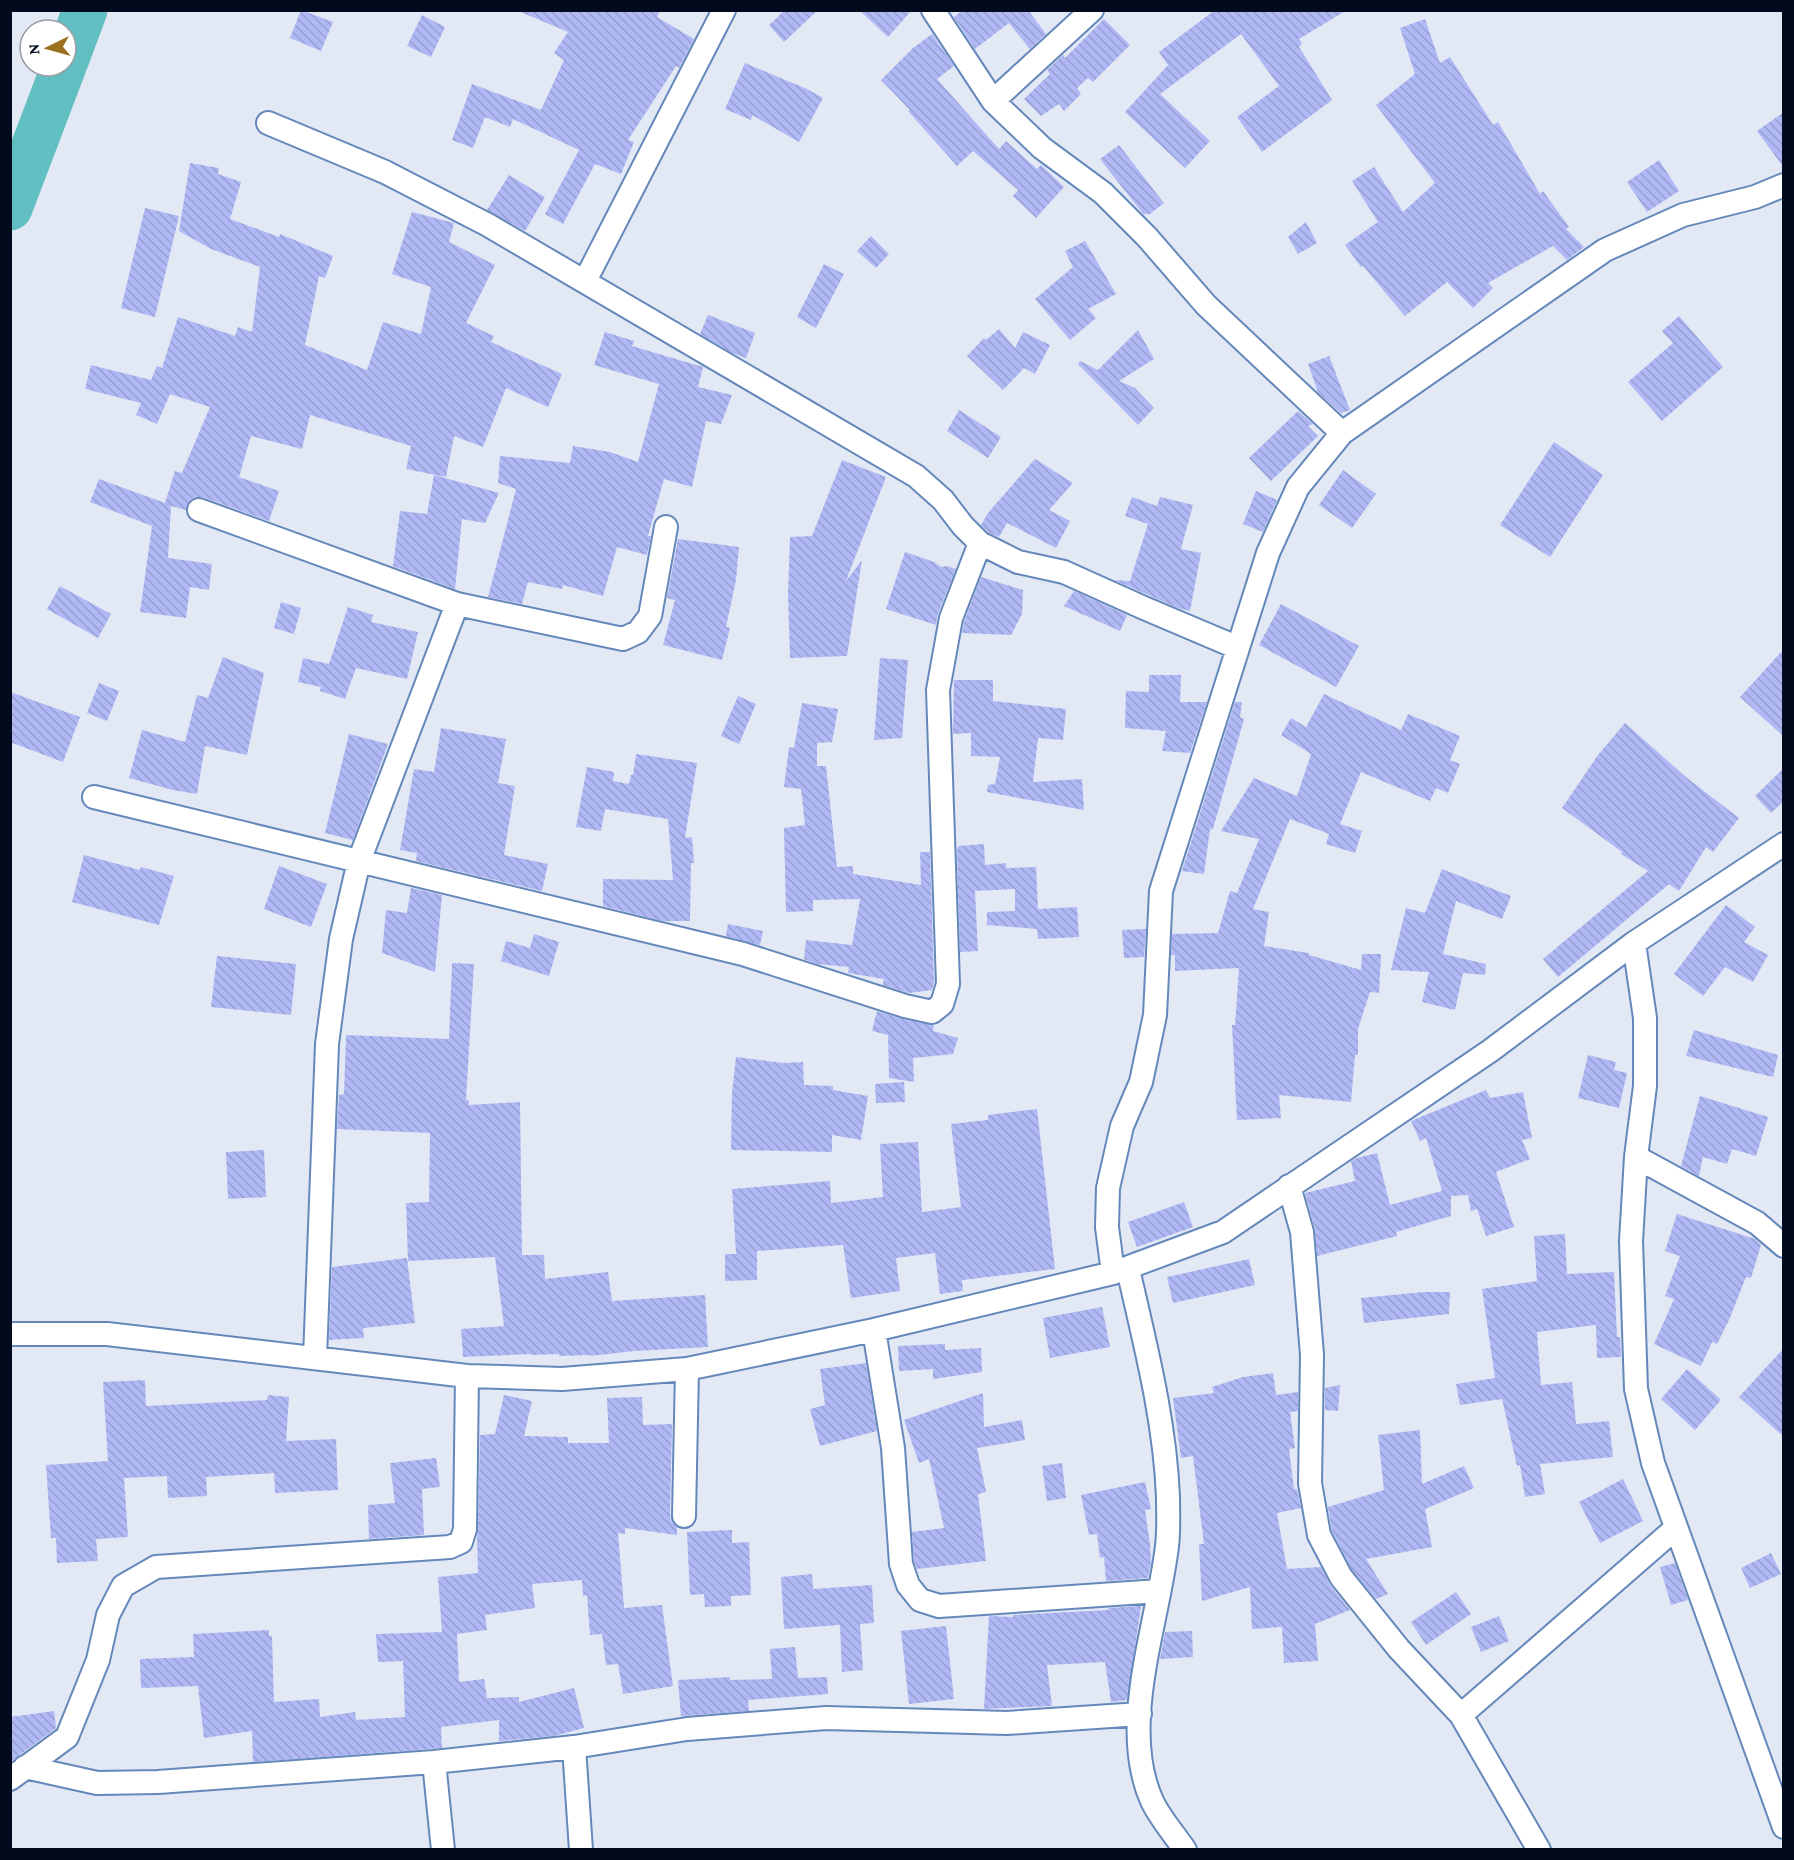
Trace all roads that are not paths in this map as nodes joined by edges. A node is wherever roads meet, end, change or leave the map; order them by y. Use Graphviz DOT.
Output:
graph roads {
  1 [pos="724,10"];
  2 [pos="933,10"];
  3 [pos="1092,10"];
  4 [pos="993,101"];
  5 [pos="267,123"];
  6 [pos="1784,185"];
  7 [pos="585,281"];
  8 [pos="1342,433"];
  9 [pos="199,510"];
  10 [pos="666,527"];
  11 [pos="980,543"];
  12 [pos="458,604"];
  13 [pos="1236,647"];
  14 [pos="94,797"];
  15 [pos="1784,844"];
  16 [pos="359,861"];
  17 [pos="1634,943"];
  18 [pos="1636,1157"];
  19 [pos="1289,1186"];
  20 [pos="1784,1246"];
  21 [pos="1121,1271"];
  22 [pos="874,1330"];
  23 [pos="10,1334"];
  24 [pos="315,1358"];
  25 [pos="687,1369"];
  26 [pos="467,1376"];
  27 [pos="684,1516"];
  28 [pos="1676,1528"];
  29 [pos="1158,1591"];
  30 [pos="1140,1714"];
  31 [pos="1461,1715"];
  32 [pos="574,1747"];
  33 [pos="434,1762"];
  34 [pos="18,1773"];
  35 [pos="1784,1827"];
  36 [pos="443,1850"];
  37 [pos="581,1850"];
  38 [pos="1185,1850"];
  39 [pos="1539,1850"];
  1 -- 7 [label="street"];
  2 -- 4 [label="street"];
  3 -- 4 [label="street"];
  4 -- 8 [label="street"];
  5 -- 7 [label="street"];
  6 -- 8 [label="street"];
  7 -- 11 [label="street"];
  8 -- 13 [label="street"];
  9 -- 12 [label="street"];
  10 -- 12 [label="street"];
  11 -- 13 [label="street"];
  11 -- 16 [label="street"];
  12 -- 16 [label="street"];
  13 -- 21 [label="street"];
  14 -- 16 [label="street"];
  15 -- 17 [label="street"];
  16 -- 24 [label="street"];
  17 -- 18 [label="street"];
  17 -- 19 [label="street"];
  18 -- 20 [label="street"];
  18 -- 28 [label="street"];
  19 -- 21 [label="street"];
  19 -- 31 [label="street"];
  21 -- 22 [label="street"];
  21 -- 29 [label="street"];
  22 -- 25 [label="street"];
  22 -- 29 [label="street"];
  23 -- 24 [label="street"];
  24 -- 26 [label="street"];
  25 -- 26 [label="street"];
  25 -- 27 [label="street"];
  26 -- 34 [label="street"];
  28 -- 31 [label="street"];
  28 -- 35 [label="street"];
  29 -- 30 [label="street"];
  30 -- 32 [label="street"];
  30 -- 38 [label="street"];
  31 -- 39 [label="street"];
  32 -- 33 [label="street"];
  32 -- 37 [label="street"];
  33 -- 34 [label="street"];
  33 -- 36 [label="street"];
}
